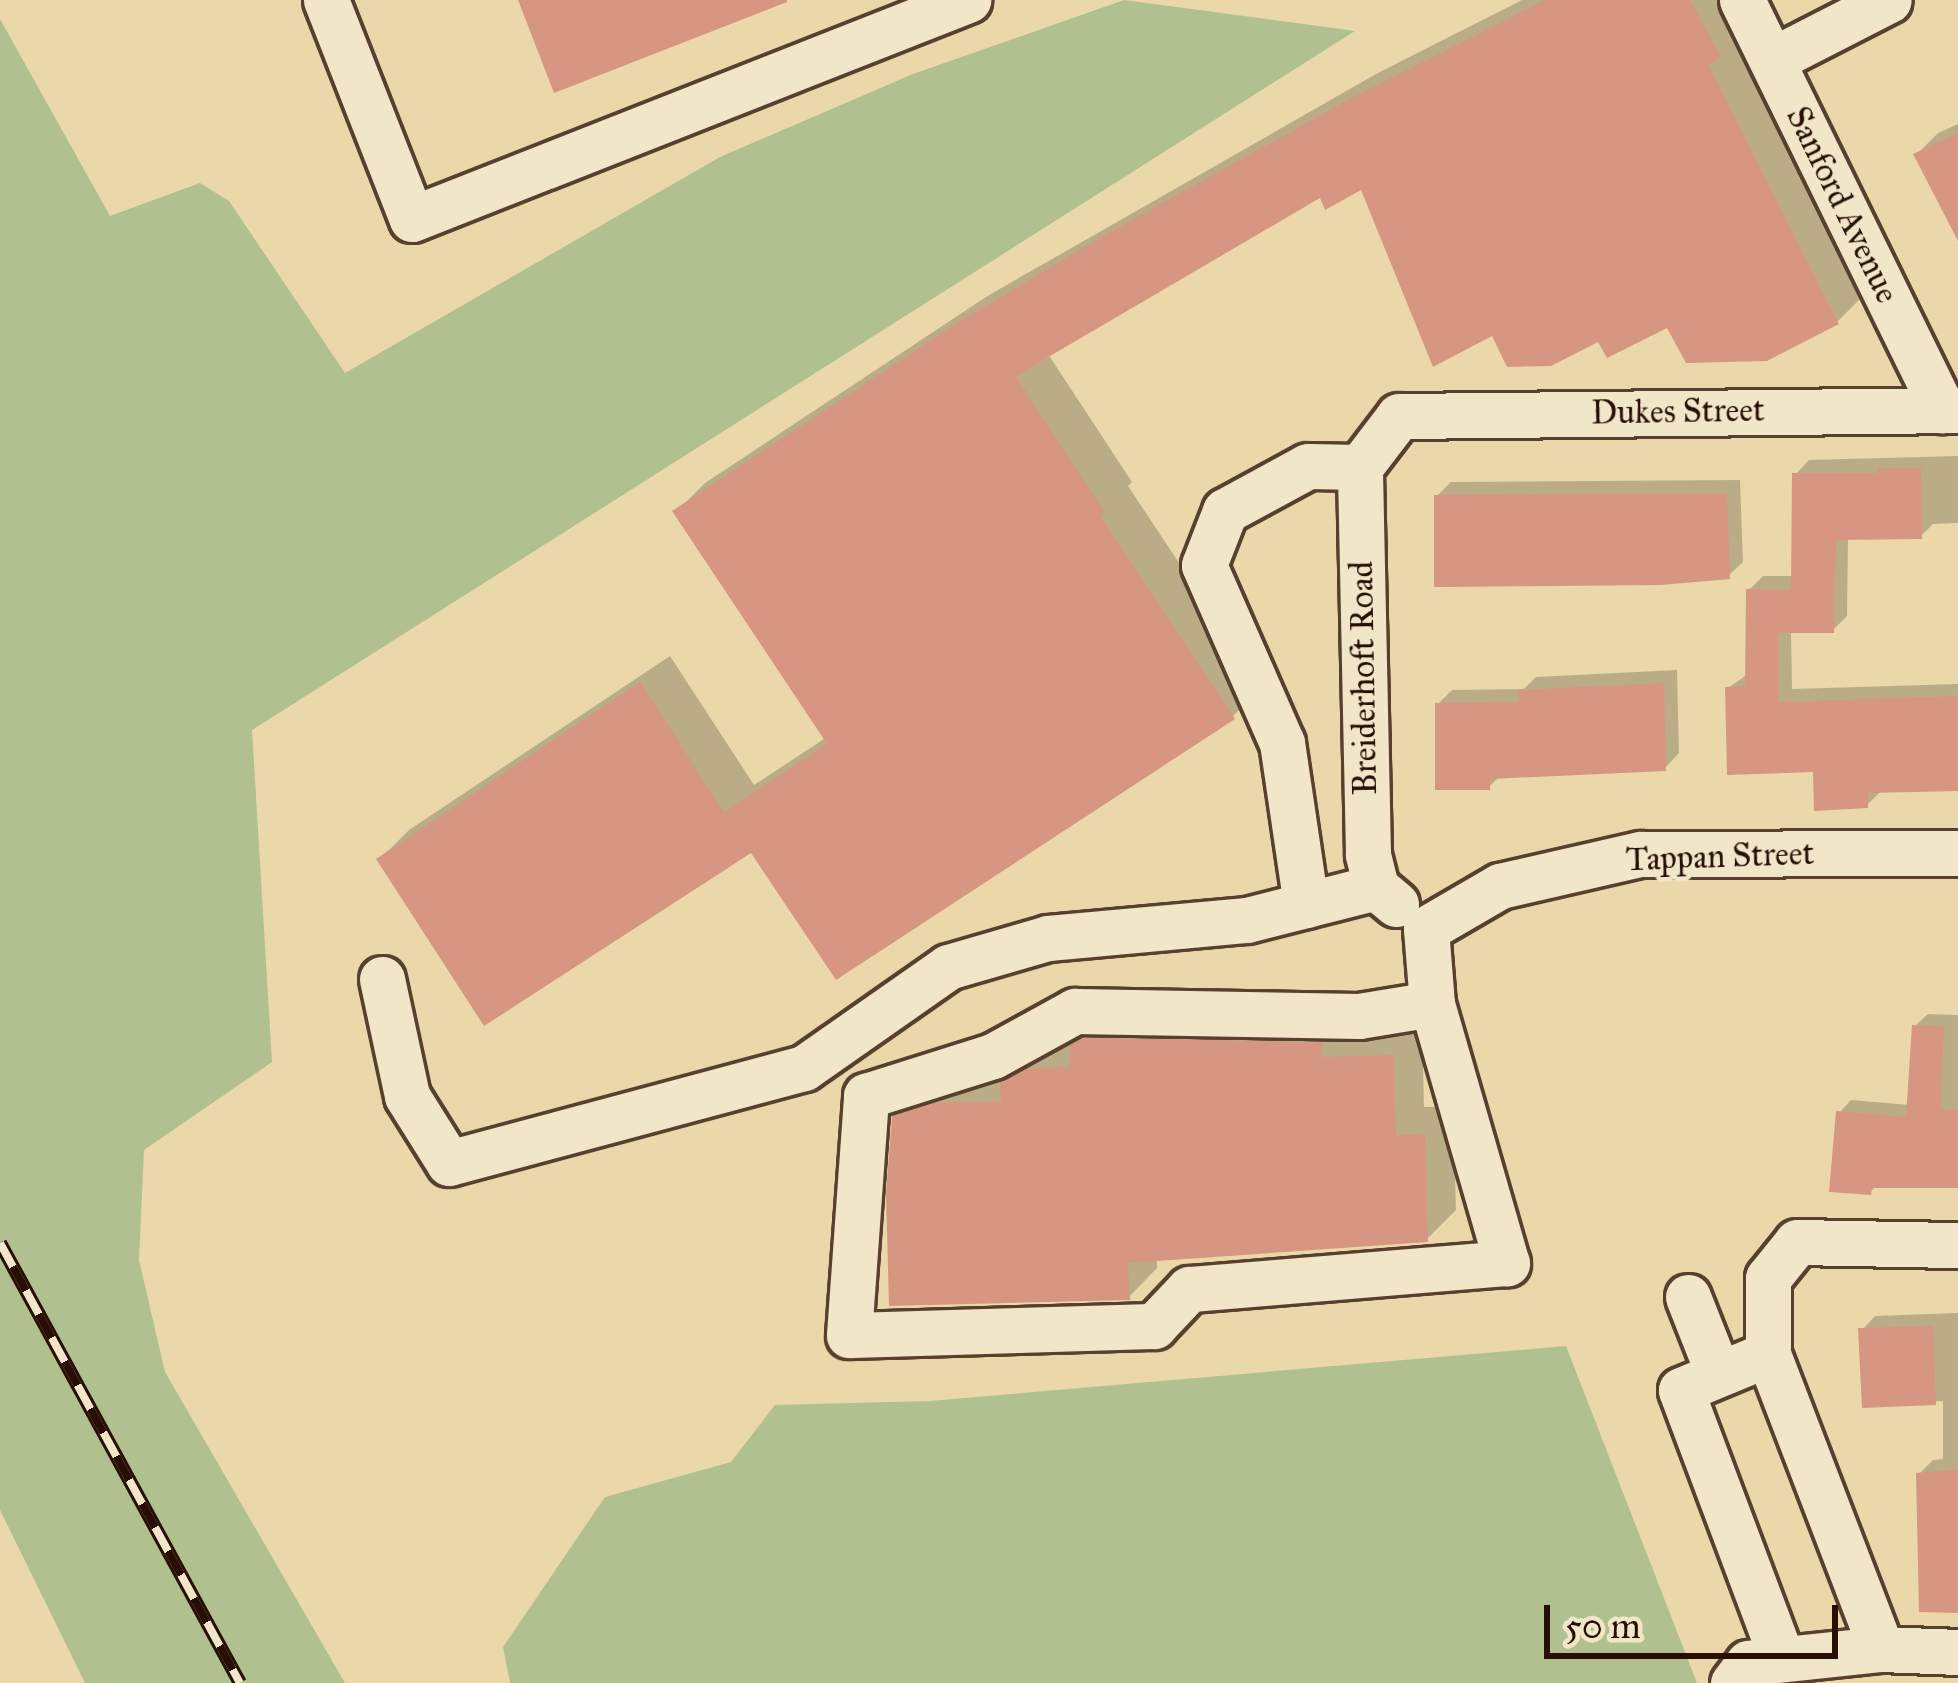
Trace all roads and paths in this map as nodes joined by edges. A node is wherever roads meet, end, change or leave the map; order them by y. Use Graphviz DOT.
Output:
graph roads {
  1 [pos="326,0"];
  2 [pos="968,0"];
  3 [pos="1742,0"];
  4 [pos="1888,0"];
  5 [pos="1772,60"];
  6 [pos="1950,410"];
  7 [pos="1360,467"];
  8 [pos="1958,853"];
  9 [pos="1376,887"];
  10 [pos="1306,905"];
  11 [pos="1426,929"];
  12 [pos="382,979"];
  13 [pos="1432,1004"];
  14 [pos="1958,1245"];
  15 [pos="1688,1297"];
  16 [pos="1768,1354"];
  17 [pos="1718,1373"];
  18 [pos="1881,1649"];
  19 [pos="1958,1652"];
  20 [pos="1782,1659"];
  21 [pos="1733,1683"];
  1 -- 2 [label="street"];
  3 -- 5 [label="street, Sanford Avenue"];
  4 -- 5 [label="street"];
  5 -- 6 [label="street, Sanford Avenue"];
  6 -- 7 [label="street, Dukes Street"];
  7 -- 9 [label="street, Breiderhoft Road"];
  7 -- 10 [label="street"];
  8 -- 11 [label="street, Tappan Street"];
  9 -- 10 [label="street"];
  9 -- 11 [label="street"];
  10 -- 12 [label="street"];
  11 -- 13 [label="street"];
  13 -- 13 [label="street"];
  14 -- 16 [label="street"];
  15 -- 17 [label="street"];
  16 -- 17 [label="street"];
  16 -- 18 [label="street"];
  17 -- 20 [label="street"];
  18 -- 19 [label="street"];
  18 -- 20 [label="street"];
  20 -- 21 [label="street"];
}
